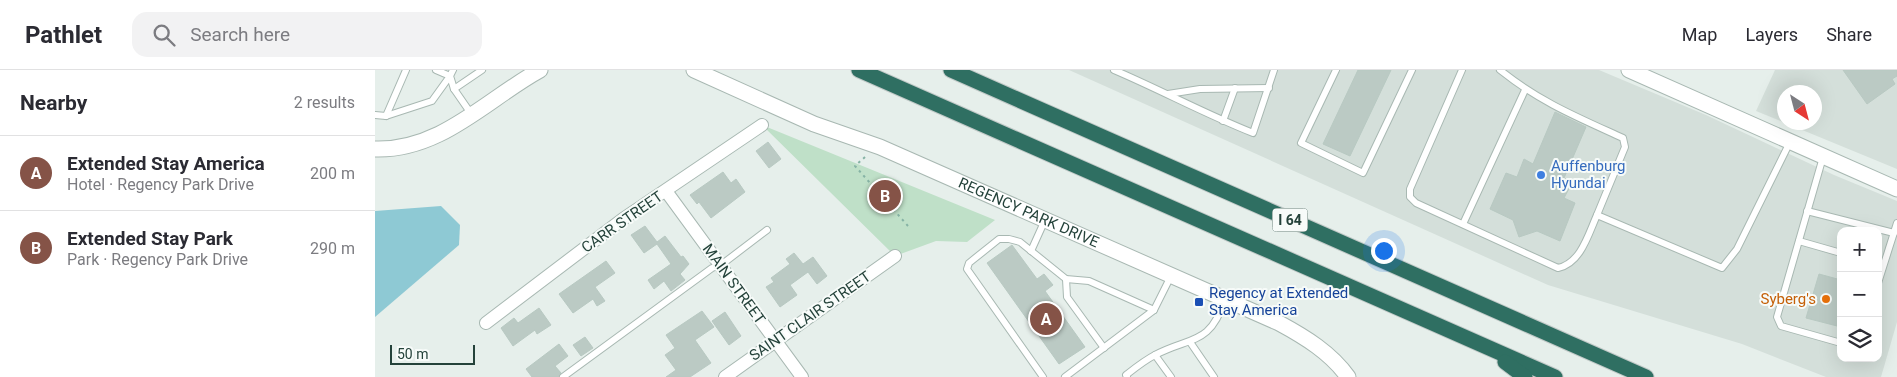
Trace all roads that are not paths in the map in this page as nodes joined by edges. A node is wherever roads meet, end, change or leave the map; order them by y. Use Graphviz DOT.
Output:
graph roads {
  1 [pos="406,70"];
  2 [pos="436,70"];
  3 [pos="482,70"];
  4 [pos="540,70"];
  5 [pos="695,70"];
  6 [pos="859,70"];
  7 [pos="951,70"];
  8 [pos="1114,70"];
  9 [pos="1274,70"];
  10 [pos="1336,70"];
  11 [pos="1412,70"];
  12 [pos="1462,70"];
  13 [pos="1501,70"];
  14 [pos="1629,70"];
  15 [pos="451,73"];
  16 [pos="1235,88"];
  17 [pos="1269,88"];
  18 [pos="454,89"];
  19 [pos="1525,90"];
  20 [pos="1167,94"];
  21 [pos="375,115"];
  22 [pos="386,116"];
  23 [pos="472,116"];
  24 [pos="1223,121"];
  25 [pos="762,125"];
  26 [pos="1790,142"];
  27 [pos="375,149"];
  28 [pos="1823,156"];
  29 [pos="1897,189"];
  30 [pos="666,191"];
  31 [pos="1807,211"];
  32 [pos="1597,215"];
  33 [pos="1045,220"];
  34 [pos="1897,223"];
  35 [pos="1463,224"];
  36 [pos="767,230"];
  37 [pos="1894,233"];
  38 [pos="1799,241"];
  39 [pos="1031,251"];
  40 [pos="1837,252"];
  41 [pos="895,256"];
  42 [pos="1882,262"];
  43 [pos="721,265"];
  44 [pos="1171,276"];
  45 [pos="1065,279"];
  46 [pos="1225,299"];
  47 [pos="1154,310"];
  48 [pos="486,323"];
  49 [pos="775,340"];
  50 [pos="1190,342"];
  51 [pos="1837,342"];
  52 [pos="1484,346"];
  53 [pos="1103,348"];
  54 [pos="1155,354"];
  55 [pos="1125,376"];
  56 [pos="563,377"];
  57 [pos="725,377"];
  58 [pos="802,377"];
  59 [pos="1043,377"];
  60 [pos="1065,377"];
  61 [pos="1171,377"];
  62 [pos="1214,377"];
  63 [pos="1348,377"];
  64 [pos="1525,377"];
  65 [pos="1555,377"];
  66 [pos="1646,377"];
  1 -- 22 [label="lane"];
  2 -- 15 [label="lane"];
  3 -- 18 [label="lane"];
  4 -- 23 [label="street"];
  5 -- 33 [label="street, REGENCY PARK DRIVE"];
  6 -- 52 [label="highway, I 64"];
  7 -- 66 [label="highway, I 64"];
  8 -- 20 [label="lane"];
  9 -- 17 [label="lane"];
  10 -- 11 [label="lane"];
  12 -- 35 [label="lane"];
  13 -- 19 [label="lane"];
  14 -- 26 [label="street"];
  15 -- 18 [label="lane"];
  15 -- 22 [label="lane"];
  16 -- 17 [label="lane"];
  16 -- 20 [label="lane"];
  16 -- 24 [label="lane"];
  17 -- 24 [label="lane"];
  18 -- 23 [label="lane"];
  19 -- 32 [label="lane"];
  19 -- 35 [label="lane"];
  20 -- 24 [label="lane"];
  21 -- 22 [label="lane"];
  23 -- 27 [label="street"];
  25 -- 30 [label="street, CARR STREET"];
  26 -- 28 [label="street"];
  26 -- 32 [label="lane"];
  28 -- 29 [label="street"];
  28 -- 31 [label="lane"];
  30 -- 43 [label="street, MAIN STREET"];
  30 -- 48 [label="street, CARR STREET"];
  31 -- 37 [label="lane"];
  31 -- 38 [label="lane"];
  32 -- 35 [label="lane"];
  33 -- 39 [label="lane"];
  33 -- 44 [label="street, REGENCY PARK DRIVE"];
  34 -- 37 [label="lane"];
  36 -- 43 [label="lane"];
  37 -- 42 [label="lane"];
  38 -- 40 [label="lane"];
  38 -- 51 [label="lane"];
  39 -- 45 [label="lane"];
  39 -- 59 [label="lane"];
  41 -- 49 [label="street, SAINT CLAIR STREET"];
  43 -- 49 [label="street, MAIN STREET"];
  43 -- 56 [label="lane"];
  44 -- 46 [label="street, REGENCY PARK DRIVE"];
  44 -- 47 [label="lane"];
  45 -- 47 [label="lane"];
  45 -- 53 [label="lane"];
  46 -- 50 [label="lane"];
  46 -- 63 [label="street, REGENCY PARK DRIVE"];
  47 -- 53 [label="lane"];
  49 -- 57 [label="street, SAINT CLAIR STREET"];
  49 -- 58 [label="street, MAIN STREET"];
  50 -- 54 [label="lane"];
  50 -- 62 [label="lane"];
  52 -- 64 [label="highway"];
  52 -- 65 [label="highway, I 64"];
  53 -- 60 [label="lane"];
  54 -- 55 [label="lane"];
  54 -- 61 [label="lane"];
}
